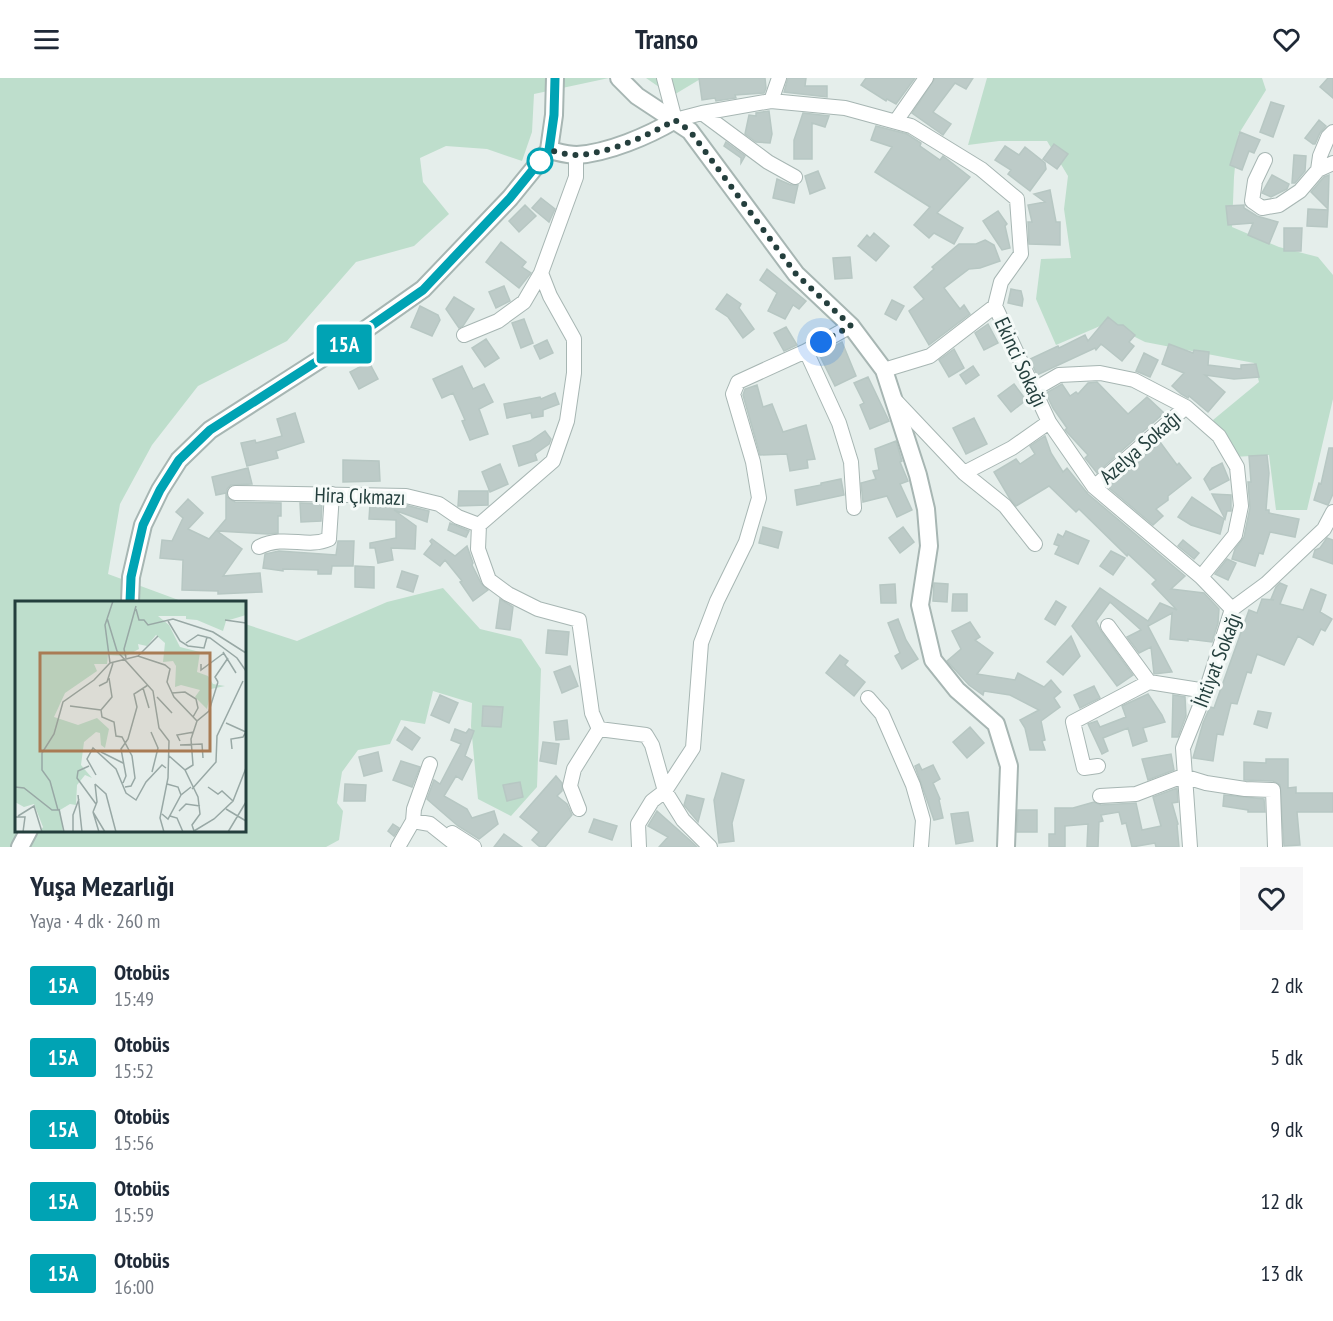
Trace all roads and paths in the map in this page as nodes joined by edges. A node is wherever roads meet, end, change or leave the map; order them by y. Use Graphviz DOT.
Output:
graph roads {
  1 [pos="555,78"];
  2 [pos="619,78"];
  3 [pos="664,78"];
  4 [pos="779,78"];
  5 [pos="927,78"];
  6 [pos="771,101"];
  7 [pos="702,113"];
  8 [pos="675,120"];
  9 [pos="896,121"];
  10 [pos="1333,132"];
  11 [pos="549,150"];
  12 [pos="576,155"];
  13 [pos="1265,160"];
  14 [pos="1333,163"];
  15 [pos="1318,170"];
  16 [pos="795,177"];
  17 [pos="541,273"];
  18 [pos="994,306"];
  19 [pos="851,326"];
  20 [pos="464,335"];
  21 [pos="806,351"];
  22 [pos="884,370"];
  23 [pos="1033,390"];
  24 [pos="894,399"];
  25 [pos="1186,407"];
  26 [pos="1049,422"];
  27 [pos="964,473"];
  28 [pos="1094,486"];
  29 [pos="235,493"];
  30 [pos="332,494"];
  31 [pos="854,508"];
  32 [pos="1333,512"];
  33 [pos="479,525"];
  34 [pos="1035,544"];
  35 [pos="259,548"];
  36 [pos="1201,578"];
  37 [pos="130,601"];
  38 [pos="1232,609"];
  39 [pos="1108,626"];
  40 [pos="1149,682"];
  41 [pos="1206,691"];
  42 [pos="868,698"];
  43 [pos="599,729"];
  44 [pos="430,764"];
  45 [pos="1098,766"];
  46 [pos="1183,776"];
  47 [pos="665,791"];
  48 [pos="1100,796"];
  49 [pos="579,809"];
  50 [pos="414,821"];
  51 [pos="430,824"];
  52 [pos="28,832"];
  53 [pos="20,847"];
  54 [pos="398,847"];
  55 [pos="459,847"];
  56 [pos="474,847"];
  57 [pos="639,847"];
  58 [pos="710,847"];
  59 [pos="921,847"];
  60 [pos="1006,847"];
  61 [pos="1190,847"];
  62 [pos="1275,847"];
  1 -- 11 [label="street"];
  2 -- 8 [label="street"];
  3 -- 8 [label="street"];
  4 -- 6 [label="street"];
  5 -- 9 [label="street"];
  6 -- 7 [label="street, Ekinci Sokağı"];
  6 -- 9 [label="street, Ekinci Sokağı"];
  7 -- 8 [label="street, Ekinci Sokağı"];
  7 -- 16 [label="street"];
  8 -- 12 [label="street"];
  8 -- 19 [label="street"];
  9 -- 18 [label="street, Ekinci Sokağı"];
  10 -- 15 [label="street"];
  11 -- 12 [label="street"];
  11 -- 37 [label="street"];
  12 -- 17 [label="street"];
  13 -- 15 [label="street"];
  14 -- 15 [label="street"];
  17 -- 20 [label="street"];
  17 -- 33 [label="street"];
  18 -- 22 [label="street"];
  18 -- 23 [label="street, Ekinci Sokağı"];
  19 -- 21 [label="street"];
  19 -- 22 [label="street"];
  21 -- 31 [label="street"];
  21 -- 47 [label="street"];
  22 -- 24 [label="street"];
  23 -- 25 [label="street"];
  23 -- 26 [label="street, Ekinci Sokağı"];
  24 -- 27 [label="street"];
  24 -- 60 [label="street"];
  25 -- 28 [label="street, Azelya Sokağı"];
  25 -- 36 [label="street"];
  26 -- 27 [label="street"];
  26 -- 28 [label="street, Ekinci Sokağı"];
  27 -- 34 [label="street"];
  28 -- 36 [label="street, Ekinci Sokağı"];
  29 -- 30 [label="street, Hira Çıkmazı"];
  30 -- 33 [label="street, Hira Çıkmazı"];
  30 -- 35 [label="street"];
  32 -- 38 [label="street, İhtiyat Sokağı"];
  33 -- 43 [label="street"];
  36 -- 38 [label="street, Ekinci Sokağı"];
  38 -- 41 [label="street, İhtiyat Sokağı"];
  39 -- 40 [label="street"];
  40 -- 41 [label="street"];
  40 -- 45 [label="street"];
  41 -- 46 [label="street, İhtiyat Sokağı"];
  42 -- 59 [label="street"];
  43 -- 47 [label="street"];
  43 -- 49 [label="street"];
  44 -- 50 [label="street"];
  46 -- 48 [label="street"];
  46 -- 61 [label="street, İhtiyat Sokağı"];
  46 -- 62 [label="street"];
  47 -- 57 [label="street"];
  47 -- 58 [label="street"];
  50 -- 51 [label="street"];
  50 -- 54 [label="street"];
  51 -- 55 [label="street"];
  51 -- 56 [label="street"];
  52 -- 53 [label="street"];
}
